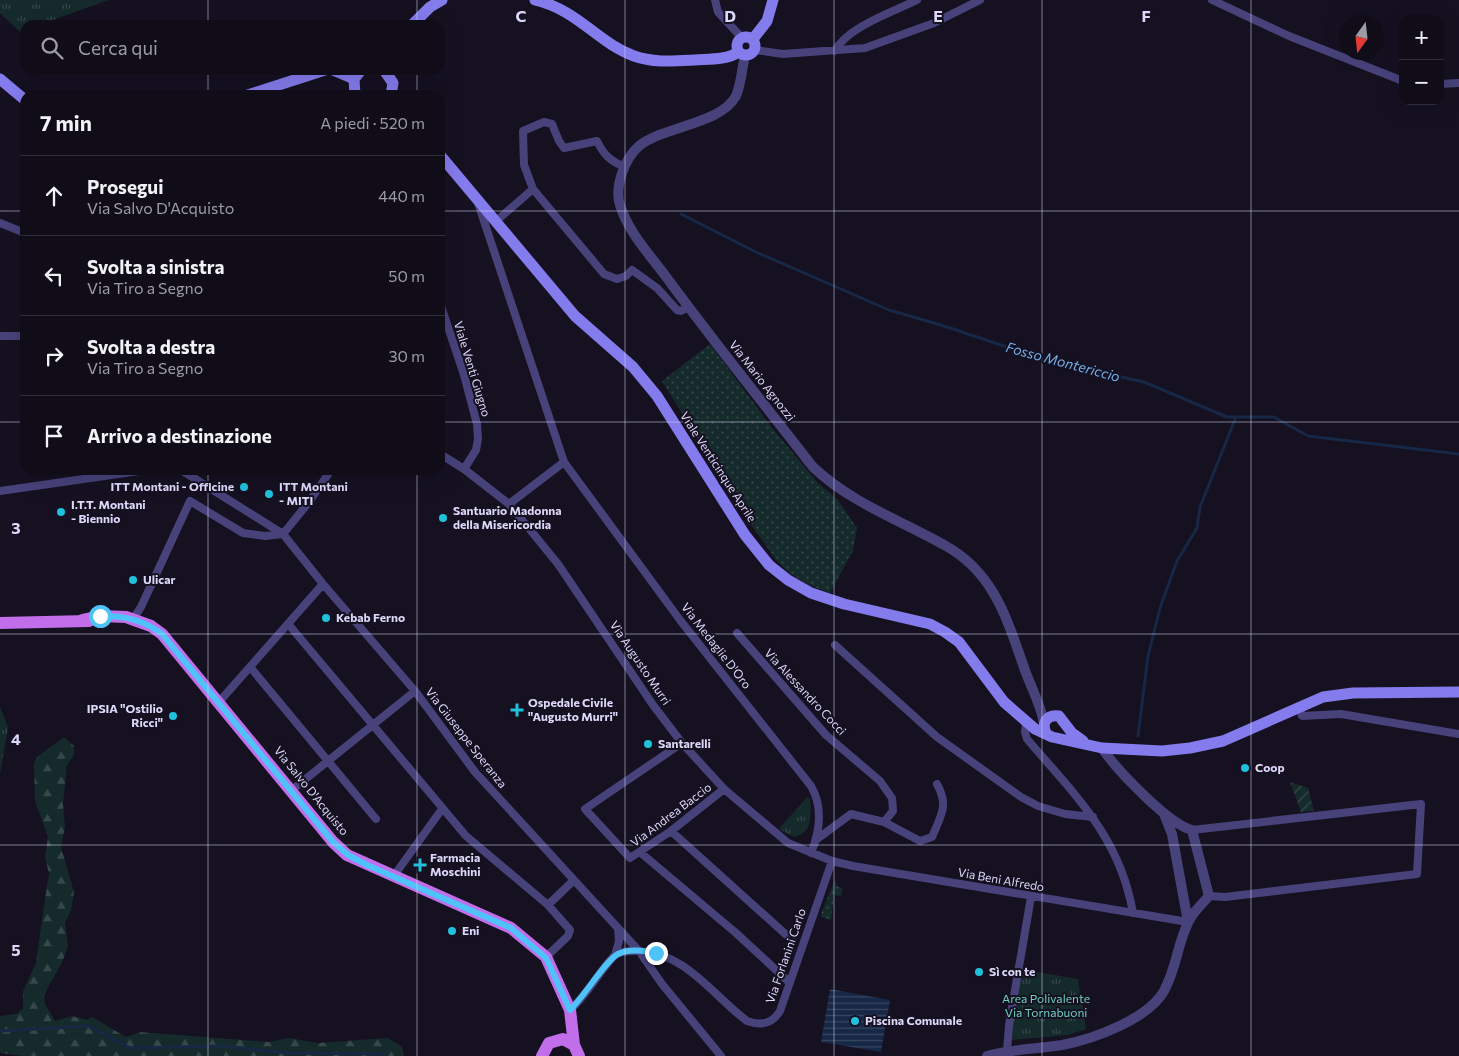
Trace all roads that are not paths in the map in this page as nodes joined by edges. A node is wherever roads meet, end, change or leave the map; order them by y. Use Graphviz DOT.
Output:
graph roads {
  1 [pos="442,0"];
  2 [pos="535,0"];
  3 [pos="715,0"];
  4 [pos="773,0"];
  5 [pos="917,0"];
  6 [pos="980,0"];
  7 [pos="1212,0"];
  8 [pos="417,20"];
  9 [pos="747,47"];
  10 [pos="835,51"];
  11 [pos="310,75"];
  12 [pos="358,75"];
  13 [pos="388,75"];
  14 [pos="0,79"];
  15 [pos="1399,79"];
  16 [pos="1459,83"];
  17 [pos="1444,84"];
  18 [pos="263,90"];
  19 [pos="356,90"];
  20 [pos="392,90"];
  21 [pos="20,96"];
  22 [pos="445,161"];
  23 [pos="625,167"];
  24 [pos="533,189"];
  25 [pos="477,201"];
  26 [pos="495,222"];
  27 [pos="0,223"];
  28 [pos="20,231"];
  29 [pos="688,307"];
  30 [pos="445,318"];
  31 [pos="0,336"];
  32 [pos="20,336"];
  33 [pos="445,457"];
  34 [pos="564,462"];
  35 [pos="464,469"];
  36 [pos="113,475"];
  37 [pos="189,475"];
  38 [pos="328,475"];
  39 [pos="0,492"];
  40 [pos="509,504"];
  41 [pos="283,534"];
  42 [pos="323,584"];
  43 [pos="133,619"];
  44 [pos="82,620"];
  45 [pos="0,623"];
  46 [pos="289,625"];
  47 [pos="737,633"];
  48 [pos="835,645"];
  49 [pos="251,668"];
  50 [pos="199,679"];
  51 [pos="415,691"];
  52 [pos="1459,692"];
  53 [pos="220,702"];
  54 [pos="1037,704"];
  55 [pos="1299,708"];
  56 [pos="1055,715"];
  57 [pos="1025,721"];
  58 [pos="1066,724"];
  59 [pos="372,725"];
  60 [pos="1049,731"];
  61 [pos="1459,734"];
  62 [pos="682,743"];
  63 [pos="1089,745"];
  64 [pos="1102,748"];
  65 [pos="327,761"];
  66 [pos="937,784"];
  67 [pos="724,789"];
  68 [pos="292,790"];
  69 [pos="442,809"];
  70 [pos="1164,814"];
  71 [pos="1093,817"];
  72 [pos="376,819"];
  73 [pos="884,822"];
  74 [pos="1189,829"];
  75 [pos="671,831"];
  76 [pos="1172,834"];
  77 [pos="817,839"];
  78 [pos="641,853"];
  79 [pos="812,853"];
  80 [pos="832,861"];
  81 [pos="393,877"];
  82 [pos="574,880"];
  83 [pos="1209,896"];
  84 [pos="1030,897"];
  85 [pos="548,904"];
  86 [pos="1133,914"];
  87 [pos="1188,922"];
  88 [pos="618,928"];
  89 [pos="792,940"];
  90 [pos="639,951"];
  91 [pos="615,954"];
  92 [pos="546,958"];
  93 [pos="788,982"];
  94 [pos="562,994"];
  95 [pos="570,1010"];
  96 [pos="558,1039"];
  97 [pos="711,1045"];
  98 [pos="576,1050"];
  99 [pos="1007,1051"];
  100 [pos="542,1055"];
  101 [pos="708,1056"];
  102 [pos="721,1056"];
  103 [pos="987,1056"];
  1 -- 8 [label="main road"];
  2 -- 9 [label="main road"];
  3 -- 9 [label="street"];
  4 -- 9 [label="main road"];
  5 -- 10 [label="street"];
  6 -- 10 [label="street"];
  7 -- 15 [label="street"];
  9 -- 10 [label="street"];
  9 -- 23 [label="street, Via Mario Agnozzi"];
  11 -- 18 [label="main road"];
  12 -- 19 [label="main road"];
  13 -- 20 [label="main road"];
  14 -- 21 [label="main road"];
  16 -- 17 [label="street"];
  22 -- 25 [label="main road, Viale Venticinque Aprile"];
  23 -- 24 [label="street"];
  23 -- 29 [label="street, Via Mario Agnozzi"];
  24 -- 26 [label="street"];
  24 -- 29 [label="street"];
  25 -- 26 [label="main road, Viale Venticinque Aprile"];
  25 -- 34 [label="street, Via Medaglie D'Oro"];
  26 -- 57 [label="main road, Viale Venticinque Aprile"];
  27 -- 28 [label="street"];
  29 -- 54 [label="street, Via Mario Agnozzi"];
  30 -- 35 [label="street, Viale Venti Giugno"];
  31 -- 32 [label="street"];
  33 -- 35 [label="street"];
  34 -- 40 [label="street"];
  34 -- 77 [label="street, Via Medaglie D'Oro"];
  35 -- 40 [label="street, Via Augusto Murri"];
  36 -- 39 [label="street"];
  37 -- 41 [label="street, Via Giuseppe Speranza"];
  38 -- 41 [label="street"];
  40 -- 62 [label="street, Via Augusto Murri"];
  41 -- 42 [label="street, Via Giuseppe Speranza"];
  41 -- 43 [label="street"];
  42 -- 46 [label="street"];
  42 -- 51 [label="street, Via Giuseppe Speranza"];
  43 -- 44 [label="main road, Via Salvo D'Acquisto"];
  43 -- 50 [label="main road, Via Salvo D'Acquisto"];
  44 -- 45 [label="main road, Via Salvo D'Acquisto"];
  44 -- 50 [label="main road, Via Salvo D'Acquisto"];
  46 -- 49 [label="street"];
  46 -- 59 [label="street"];
  47 -- 73 [label="street, Via Alessandro Cocci"];
  48 -- 71 [label="street"];
  49 -- 53 [label="street"];
  49 -- 65 [label="street"];
  50 -- 53 [label="main road, Via Salvo D'Acquisto"];
  51 -- 59 [label="street"];
  51 -- 82 [label="street, Via Giuseppe Speranza"];
  52 -- 55 [label="main road"];
  53 -- 68 [label="main road, Via Salvo D'Acquisto"];
  54 -- 56 [label="street"];
  54 -- 60 [label="street, Via Mario Agnozzi"];
  55 -- 61 [label="street"];
  55 -- 64 [label="main road"];
  56 -- 58 [label="main road"];
  56 -- 60 [label="main road"];
  57 -- 60 [label="main road"];
  57 -- 71 [label="street"];
  58 -- 60 [label="main road"];
  58 -- 63 [label="main road"];
  59 -- 65 [label="street"];
  59 -- 69 [label="street"];
  60 -- 63 [label="main road"];
  62 -- 67 [label="street, Via Augusto Murri"];
  62 -- 78 [label="street, Via Andrea Baccio"];
  63 -- 64 [label="main road"];
  64 -- 70 [label="street"];
  65 -- 68 [label="street"];
  65 -- 72 [label="street"];
  66 -- 73 [label="street"];
  67 -- 75 [label="street, Via Andrea Baccio"];
  67 -- 79 [label="street, Via Augusto Murri"];
  68 -- 81 [label="main road, Via Salvo D'Acquisto"];
  69 -- 81 [label="street"];
  69 -- 85 [label="street"];
  70 -- 74 [label="street"];
  70 -- 76 [label="street"];
  71 -- 86 [label="street"];
  73 -- 77 [label="street"];
  74 -- 76 [label="street"];
  74 -- 83 [label="street"];
  74 -- 83 [label="street"];
  75 -- 78 [label="street, Via Andrea Baccio"];
  75 -- 89 [label="street"];
  76 -- 87 [label="street"];
  77 -- 79 [label="street, Via Medaglie D'Oro"];
  78 -- 93 [label="street"];
  79 -- 80 [label="street, Via Beni Alfredo"];
  80 -- 84 [label="street, Via Beni Alfredo"];
  80 -- 93 [label="street, Via Forlanini Carlo"];
  81 -- 92 [label="main road, Via Salvo D'Acquisto"];
  82 -- 85 [label="street"];
  82 -- 88 [label="street, Via Giuseppe Speranza"];
  83 -- 87 [label="street"];
  84 -- 86 [label="street, Via Beni Alfredo"];
  84 -- 99 [label="street"];
  85 -- 92 [label="street"];
  86 -- 87 [label="street, Via Beni Alfredo"];
  87 -- 99 [label="street"];
  88 -- 90 [label="street, Via Giuseppe Speranza"];
  88 -- 91 [label="street"];
  90 -- 91 [label="street"];
  90 -- 93 [label="street, Via Forlanini Carlo"];
  90 -- 97 [label="street, Via Giuseppe Speranza"];
  91 -- 95 [label="street"];
  92 -- 94 [label="main road, Via Salvo D'Acquisto"];
  94 -- 95 [label="main road"];
  94 -- 96 [label="main road"];
  95 -- 98 [label="main road"];
  96 -- 98 [label="main road"];
  96 -- 100 [label="main road"];
  97 -- 101 [label="street"];
  97 -- 102 [label="street, Via Giuseppe Speranza"];
  99 -- 103 [label="street"];
}
